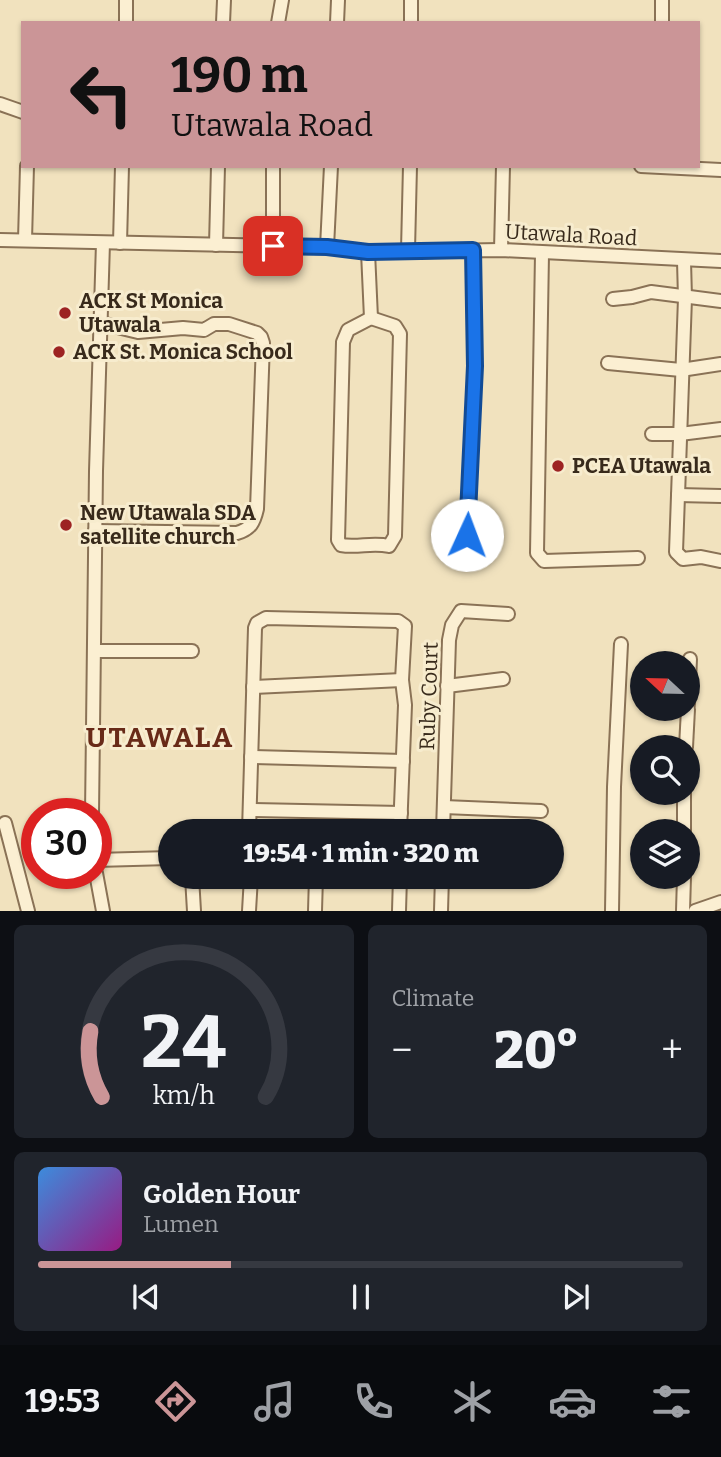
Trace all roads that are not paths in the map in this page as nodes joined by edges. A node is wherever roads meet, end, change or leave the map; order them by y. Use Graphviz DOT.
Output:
graph roads {
  1 [pos="126,0"];
  2 [pos="224,0"];
  3 [pos="282,0"];
  4 [pos="338,0"];
  5 [pos="411,0"];
  6 [pos="662,0"];
  7 [pos="125,21"];
  8 [pos="223,21"];
  9 [pos="278,21"];
  10 [pos="337,21"];
  11 [pos="411,21"];
  12 [pos="662,21"];
  13 [pos="0,104"];
  14 [pos="21,111"];
  15 [pos="27,168"];
  16 [pos="122,168"];
  17 [pos="218,168"];
  18 [pos="273,168"];
  19 [pos="331,168"];
  20 [pos="410,168"];
  21 [pos="503,168"];
  22 [pos="680,168"];
  23 [pos="721,170"];
  24 [pos="0,240"];
  25 [pos="25,240"];
  26 [pos="103,243"];
  27 [pos="120,243"];
  28 [pos="216,245"];
  29 [pos="273,246"];
  30 [pos="327,247"];
  31 [pos="408,250"];
  32 [pos="473,250"];
  33 [pos="501,250"];
  34 [pos="368,252"];
  35 [pos="542,254"];
  36 [pos="684,261"];
  37 [pos="721,261"];
  38 [pos="685,298"];
  39 [pos="613,299"];
  40 [pos="721,301"];
  41 [pos="371,318"];
  42 [pos="101,323"];
  43 [pos="608,363"];
  44 [pos="721,364"];
  45 [pos="681,370"];
  46 [pos="721,429"];
  47 [pos="652,434"];
  48 [pos="680,434"];
  49 [pos="678,495"];
  50 [pos="721,496"];
  51 [pos="95,531"];
  52 [pos="467,535"];
  53 [pos="638,558"];
  54 [pos="720,561"];
  55 [pos="508,614"];
  56 [pos="621,644"];
  57 [pos="95,651"];
  58 [pos="192,651"];
  59 [pos="503,679"];
  60 [pos="402,680"];
  61 [pos="447,686"];
  62 [pos="253,687"];
  63 [pos="251,757"];
  64 [pos="403,761"];
  65 [pos="92,798"];
  66 [pos="444,807"];
  67 [pos="250,810"];
  68 [pos="541,811"];
  69 [pos="401,813"];
  70 [pos="250,819"];
  71 [pos="401,819"];
  72 [pos="444,819"];
  73 [pos="5,823"];
  74 [pos="158,858"];
  75 [pos="112,860"];
  76 [pos="99,889"];
  77 [pos="193,889"];
  78 [pos="250,889"];
  79 [pos="316,889"];
  80 [pos="400,889"];
  81 [pos="442,889"];
  82 [pos="684,889"];
  83 [pos="721,902"];
  84 [pos="28,911"];
  85 [pos="103,911"];
  86 [pos="194,911"];
  87 [pos="249,911"];
  88 [pos="315,911"];
  89 [pos="399,911"];
  90 [pos="441,911"];
  91 [pos="612,911"];
  92 [pos="683,911"];
  93 [pos="695,911"];
  1 -- 7 [label="street"];
  2 -- 8 [label="street"];
  3 -- 9 [label="street"];
  4 -- 10 [label="street"];
  5 -- 11 [label="street"];
  6 -- 12 [label="street"];
  13 -- 14 [label="street"];
  15 -- 25 [label="street"];
  16 -- 27 [label="street"];
  17 -- 28 [label="street"];
  18 -- 29 [label="street"];
  19 -- 30 [label="street"];
  20 -- 31 [label="street"];
  21 -- 33 [label="street"];
  22 -- 23 [label="street"];
  24 -- 25 [label="street, Utawala Road"];
  25 -- 26 [label="street, Utawala Road"];
  26 -- 27 [label="street, Utawala Road"];
  26 -- 42 [label="street"];
  27 -- 28 [label="street, Utawala Road"];
  28 -- 29 [label="street, Utawala Road"];
  29 -- 30 [label="street, Utawala Road"];
  30 -- 34 [label="street, Utawala Road"];
  31 -- 32 [label="street, Utawala Road"];
  31 -- 34 [label="street, Utawala Road"];
  32 -- 33 [label="street, Utawala Road"];
  32 -- 52 [label="street"];
  33 -- 35 [label="street, Utawala Road"];
  34 -- 41 [label="street"];
  35 -- 36 [label="street, Utawala Road"];
  35 -- 53 [label="street"];
  36 -- 37 [label="street, Utawala Road"];
  36 -- 38 [label="street"];
  38 -- 39 [label="street"];
  38 -- 40 [label="street"];
  38 -- 45 [label="street"];
  41 -- 41 [label="street"];
  42 -- 51 [label="street"];
  42 -- 51 [label="street"];
  43 -- 45 [label="street"];
  44 -- 45 [label="street"];
  45 -- 48 [label="street"];
  46 -- 48 [label="street"];
  47 -- 48 [label="street"];
  48 -- 49 [label="street"];
  49 -- 50 [label="street"];
  49 -- 54 [label="street"];
  51 -- 57 [label="street"];
  55 -- 61 [label="street, Ruby Court"];
  56 -- 91 [label="street"];
  57 -- 58 [label="street"];
  57 -- 65 [label="street"];
  59 -- 61 [label="street"];
  60 -- 62 [label="street"];
  60 -- 62 [label="street"];
  60 -- 64 [label="street"];
  61 -- 66 [label="street, Ruby Court"];
  62 -- 63 [label="street"];
  63 -- 64 [label="street"];
  63 -- 67 [label="street"];
  64 -- 69 [label="street"];
  66 -- 68 [label="street"];
  66 -- 72 [label="street, Ruby Court"];
  67 -- 69 [label="street"];
  67 -- 70 [label="street"];
  69 -- 71 [label="street"];
  73 -- 84 [label="street"];
  74 -- 75 [label="street"];
  76 -- 85 [label="street"];
  77 -- 86 [label="street"];
  78 -- 87 [label="street"];
  79 -- 88 [label="street"];
  80 -- 89 [label="street"];
  81 -- 90 [label="street"];
  82 -- 92 [label="street"];
  83 -- 93 [label="street"];
}
